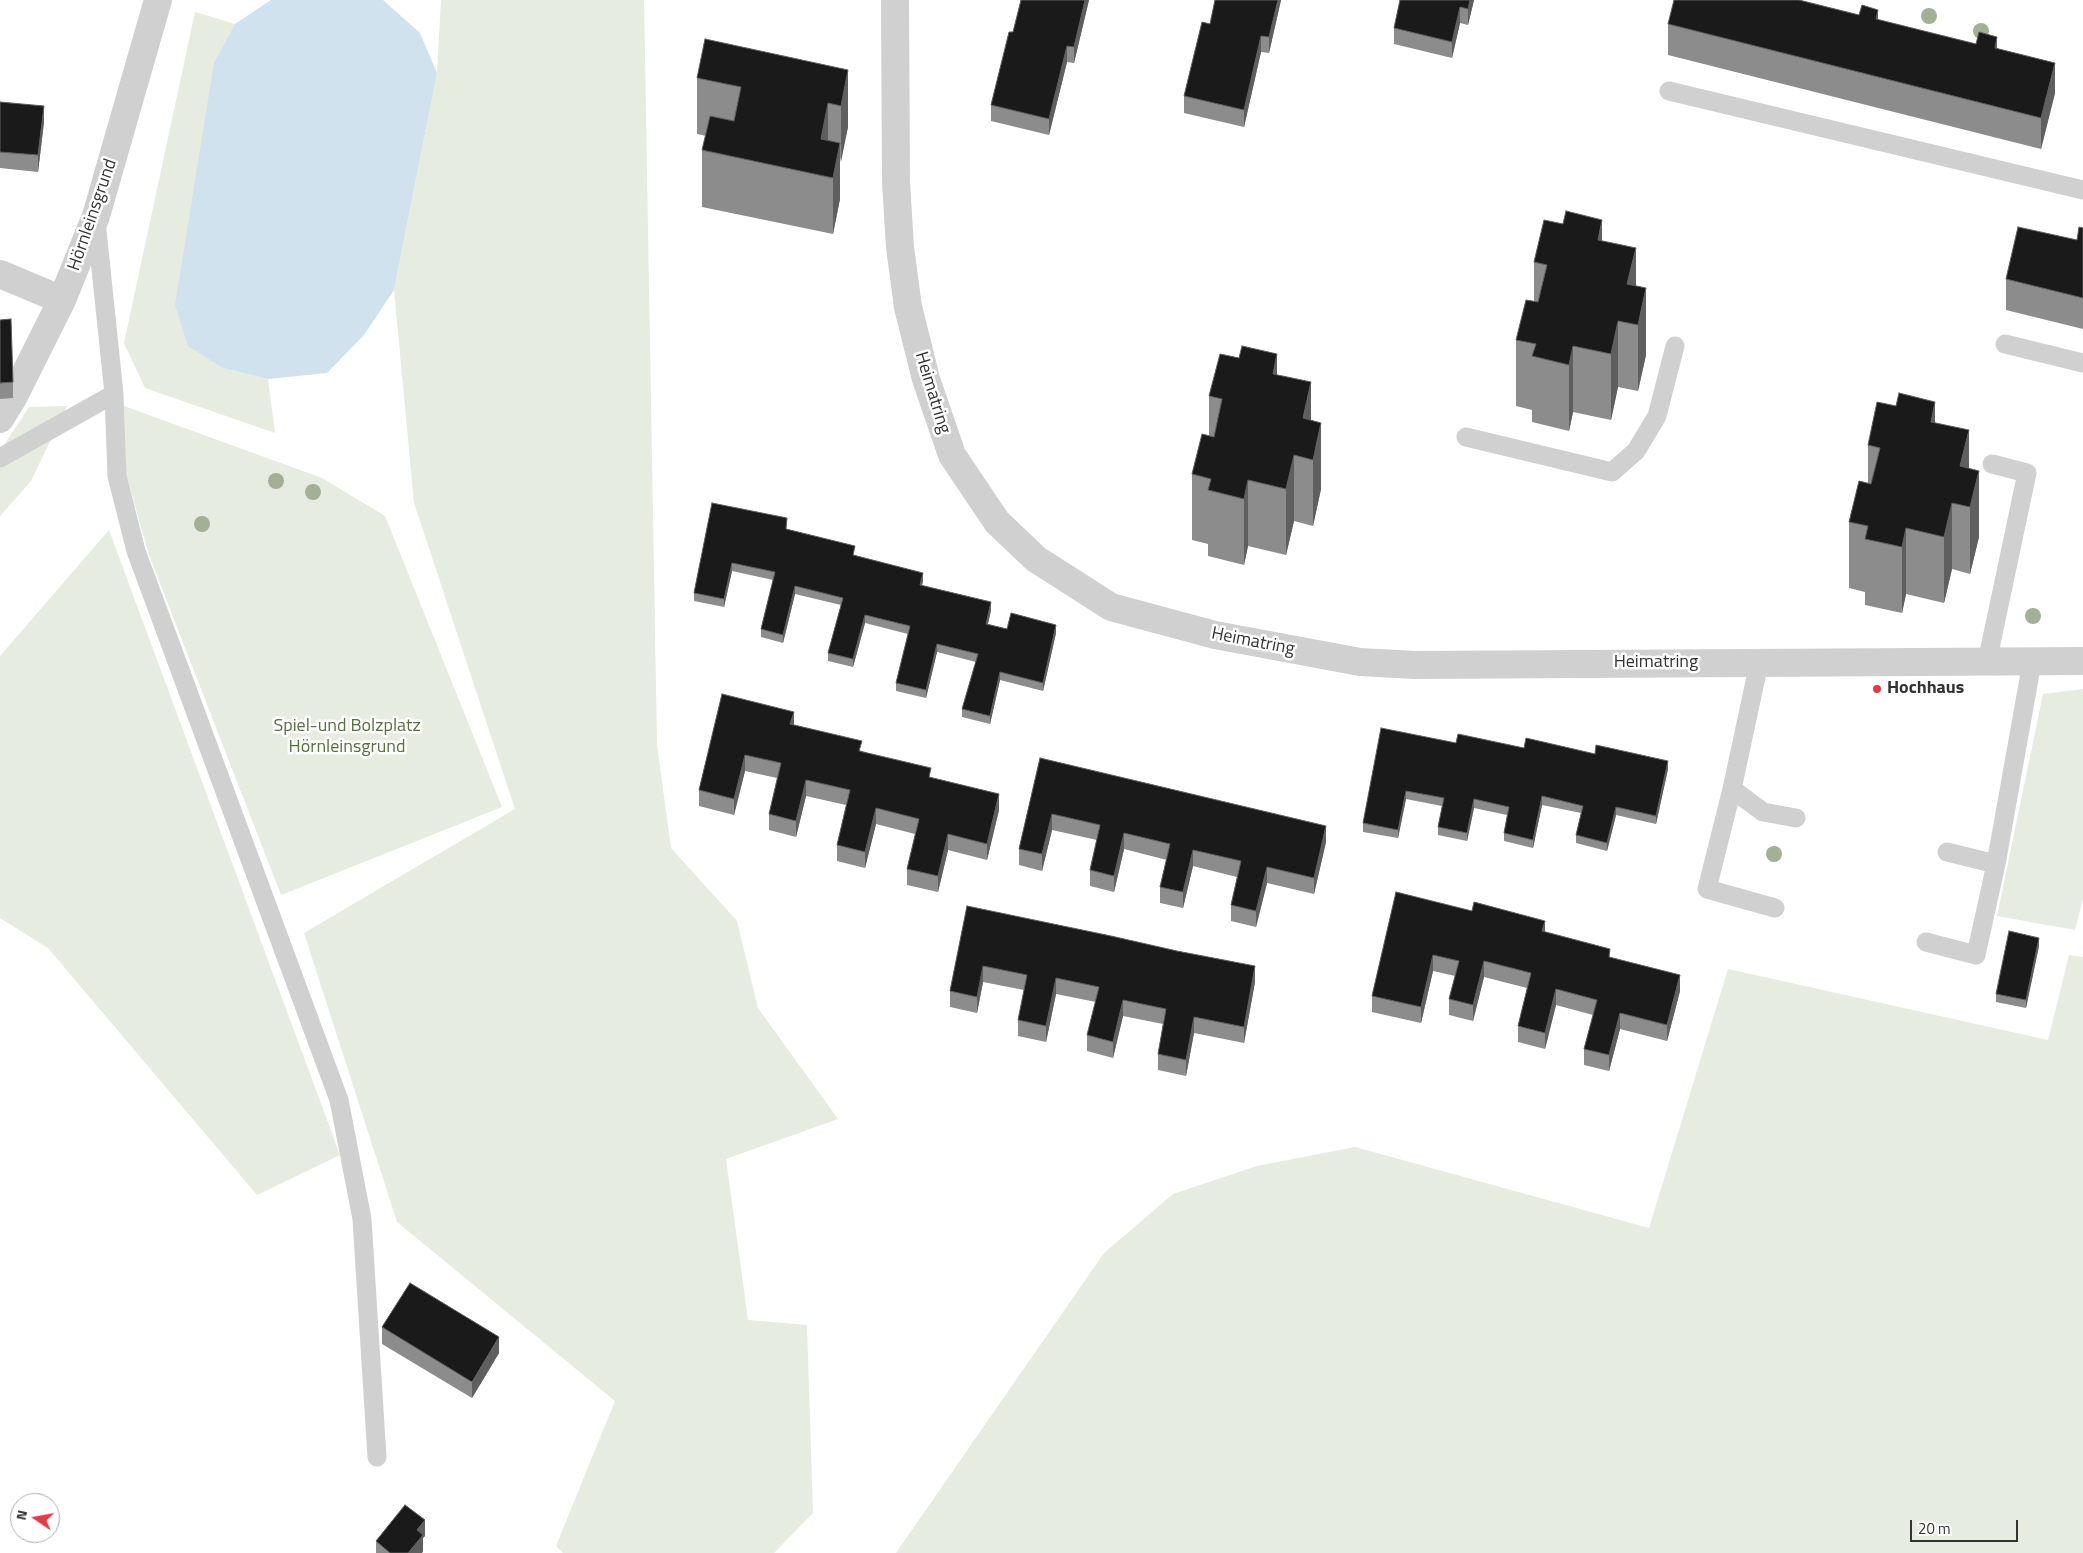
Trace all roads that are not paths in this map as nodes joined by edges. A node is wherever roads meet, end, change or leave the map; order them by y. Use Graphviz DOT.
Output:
graph roads {
  1 [pos="158,0"];
  2 [pos="895,0"];
  3 [pos="1669,91"];
  4 [pos="2083,190"];
  5 [pos="96,216"];
  6 [pos="0,274"];
  7 [pos="62,300"];
  8 [pos="2005,344"];
  9 [pos="1675,346"];
  10 [pos="2083,364"];
  11 [pos="114,394"];
  12 [pos="0,419"];
  13 [pos="1466,437"];
  14 [pos="0,458"];
  15 [pos="1992,464"];
  16 [pos="2083,661"];
  17 [pos="1987,662"];
  18 [pos="2032,662"];
  19 [pos="1759,663"];
  20 [pos="1732,789"];
  21 [pos="1796,818"];
  22 [pos="1947,852"];
  23 [pos="1996,864"];
  24 [pos="1775,908"];
  25 [pos="1926,942"];
  26 [pos="377,1457"];
  1 -- 5 [label="street, Hörnleinsgrund"];
  2 -- 19 [label="street, Heimatring"];
  3 -- 4 [label="lane"];
  5 -- 7 [label="street, Hörnleinsgrund"];
  5 -- 11 [label="lane"];
  6 -- 7 [label="street"];
  7 -- 12 [label="street, Hörnleinsgrund"];
  8 -- 10 [label="lane"];
  9 -- 13 [label="lane"];
  11 -- 14 [label="lane"];
  11 -- 26 [label="lane"];
  15 -- 17 [label="lane"];
  16 -- 18 [label="street, Heimatring"];
  17 -- 18 [label="street, Heimatring"];
  17 -- 19 [label="street, Heimatring"];
  18 -- 23 [label="lane"];
  19 -- 20 [label="lane"];
  20 -- 21 [label="lane"];
  20 -- 24 [label="lane"];
  22 -- 23 [label="lane"];
  23 -- 25 [label="lane"];
}
